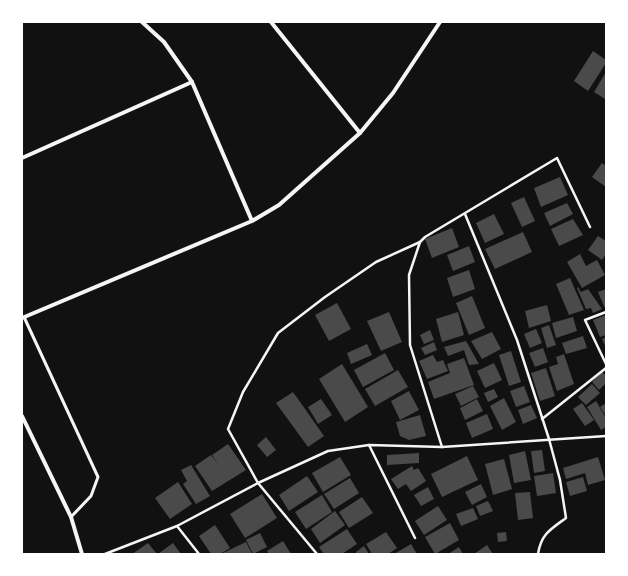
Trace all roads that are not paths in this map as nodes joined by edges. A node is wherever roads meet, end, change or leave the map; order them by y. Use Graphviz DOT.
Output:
graph roads {
  1 [pos="142,22"];
  2 [pos="271,22"];
  3 [pos="440,22"];
  4 [pos="192,82"];
  5 [pos="360,133"];
  6 [pos="22,158"];
  7 [pos="252,221"];
  8 [pos="23,318"];
  9 [pos="22,416"];
  10 [pos="71,517"];
  11 [pos="82,554"];
  1 -- 4 [label="street"];
  2 -- 5 [label="street"];
  3 -- 5 [label="street"];
  4 -- 6 [label="street"];
  4 -- 7 [label="street"];
  5 -- 7 [label="street"];
  7 -- 8 [label="street"];
  8 -- 10 [label="lane"];
  9 -- 10 [label="street"];
  10 -- 11 [label="street"];
}
